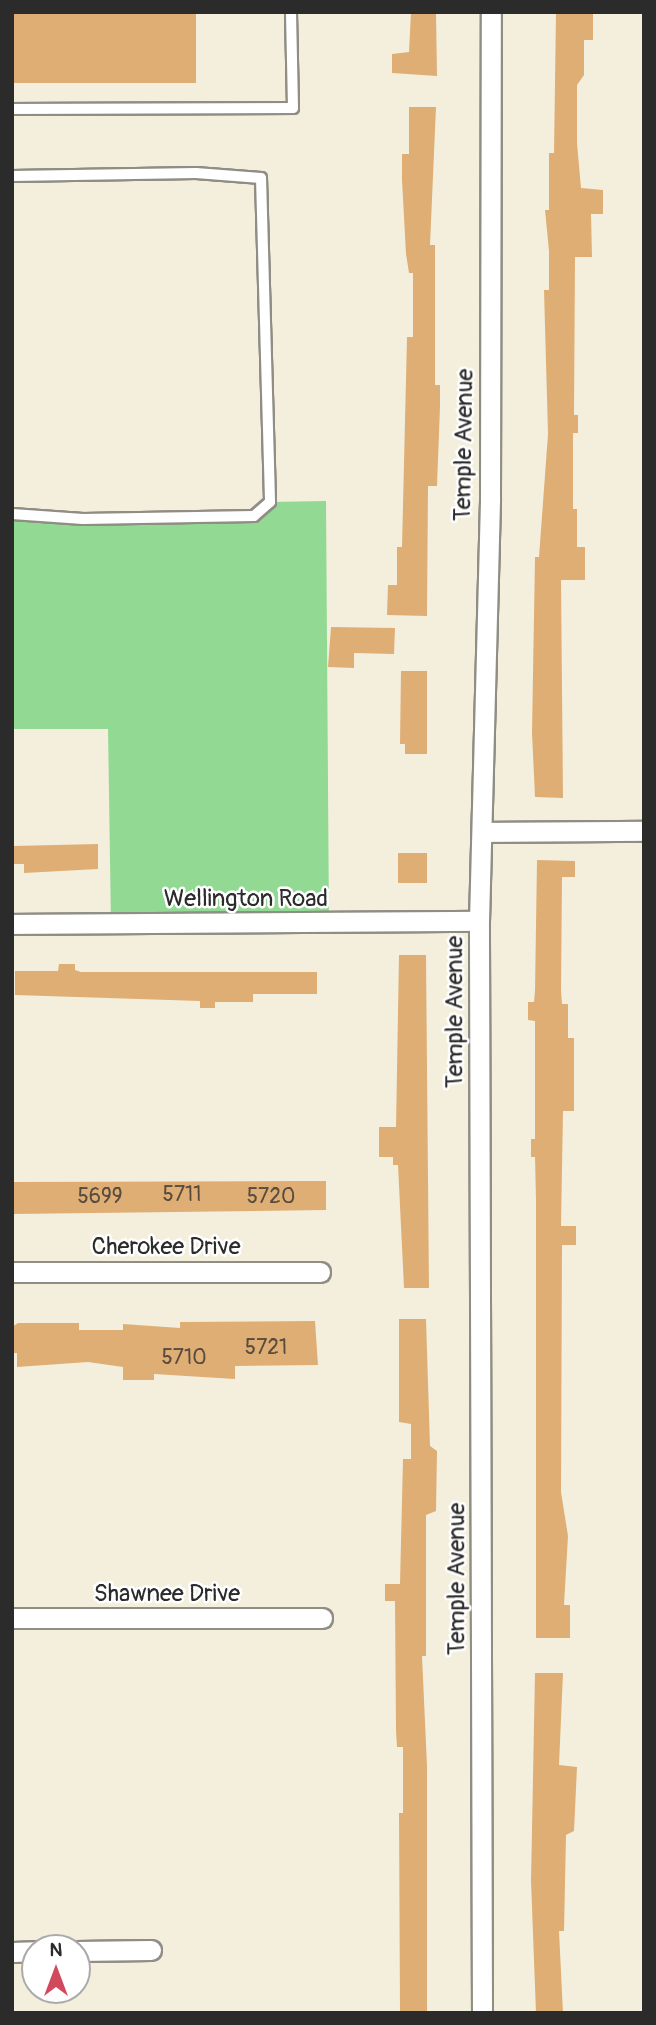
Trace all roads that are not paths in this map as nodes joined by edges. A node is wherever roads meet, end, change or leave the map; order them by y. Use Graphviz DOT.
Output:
graph roads {
  1 [pos="291,12"];
  2 [pos="491,12"];
  3 [pos="12,109"];
  4 [pos="12,176"];
  5 [pos="12,514"];
  6 [pos="644,831"];
  7 [pos="483,832"];
  8 [pos="479,921"];
  9 [pos="12,924"];
  10 [pos="12,1272"];
  11 [pos="320,1272"];
  12 [pos="12,1618"];
  13 [pos="322,1618"];
  14 [pos="151,1950"];
  15 [pos="91,1951"];
  16 [pos="482,2013"];
  1 -- 3 [label="lane"];
  2 -- 7 [label="street, Temple Avenue"];
  4 -- 5 [label="lane"];
  6 -- 7 [label="street"];
  7 -- 8 [label="street, Temple Avenue"];
  8 -- 9 [label="street, Wellington Road"];
  8 -- 16 [label="street, Temple Avenue"];
  10 -- 11 [label="street, Cherokee Drive"];
  12 -- 13 [label="street, Shawnee Drive"];
  14 -- 15 [label="street"];
}
